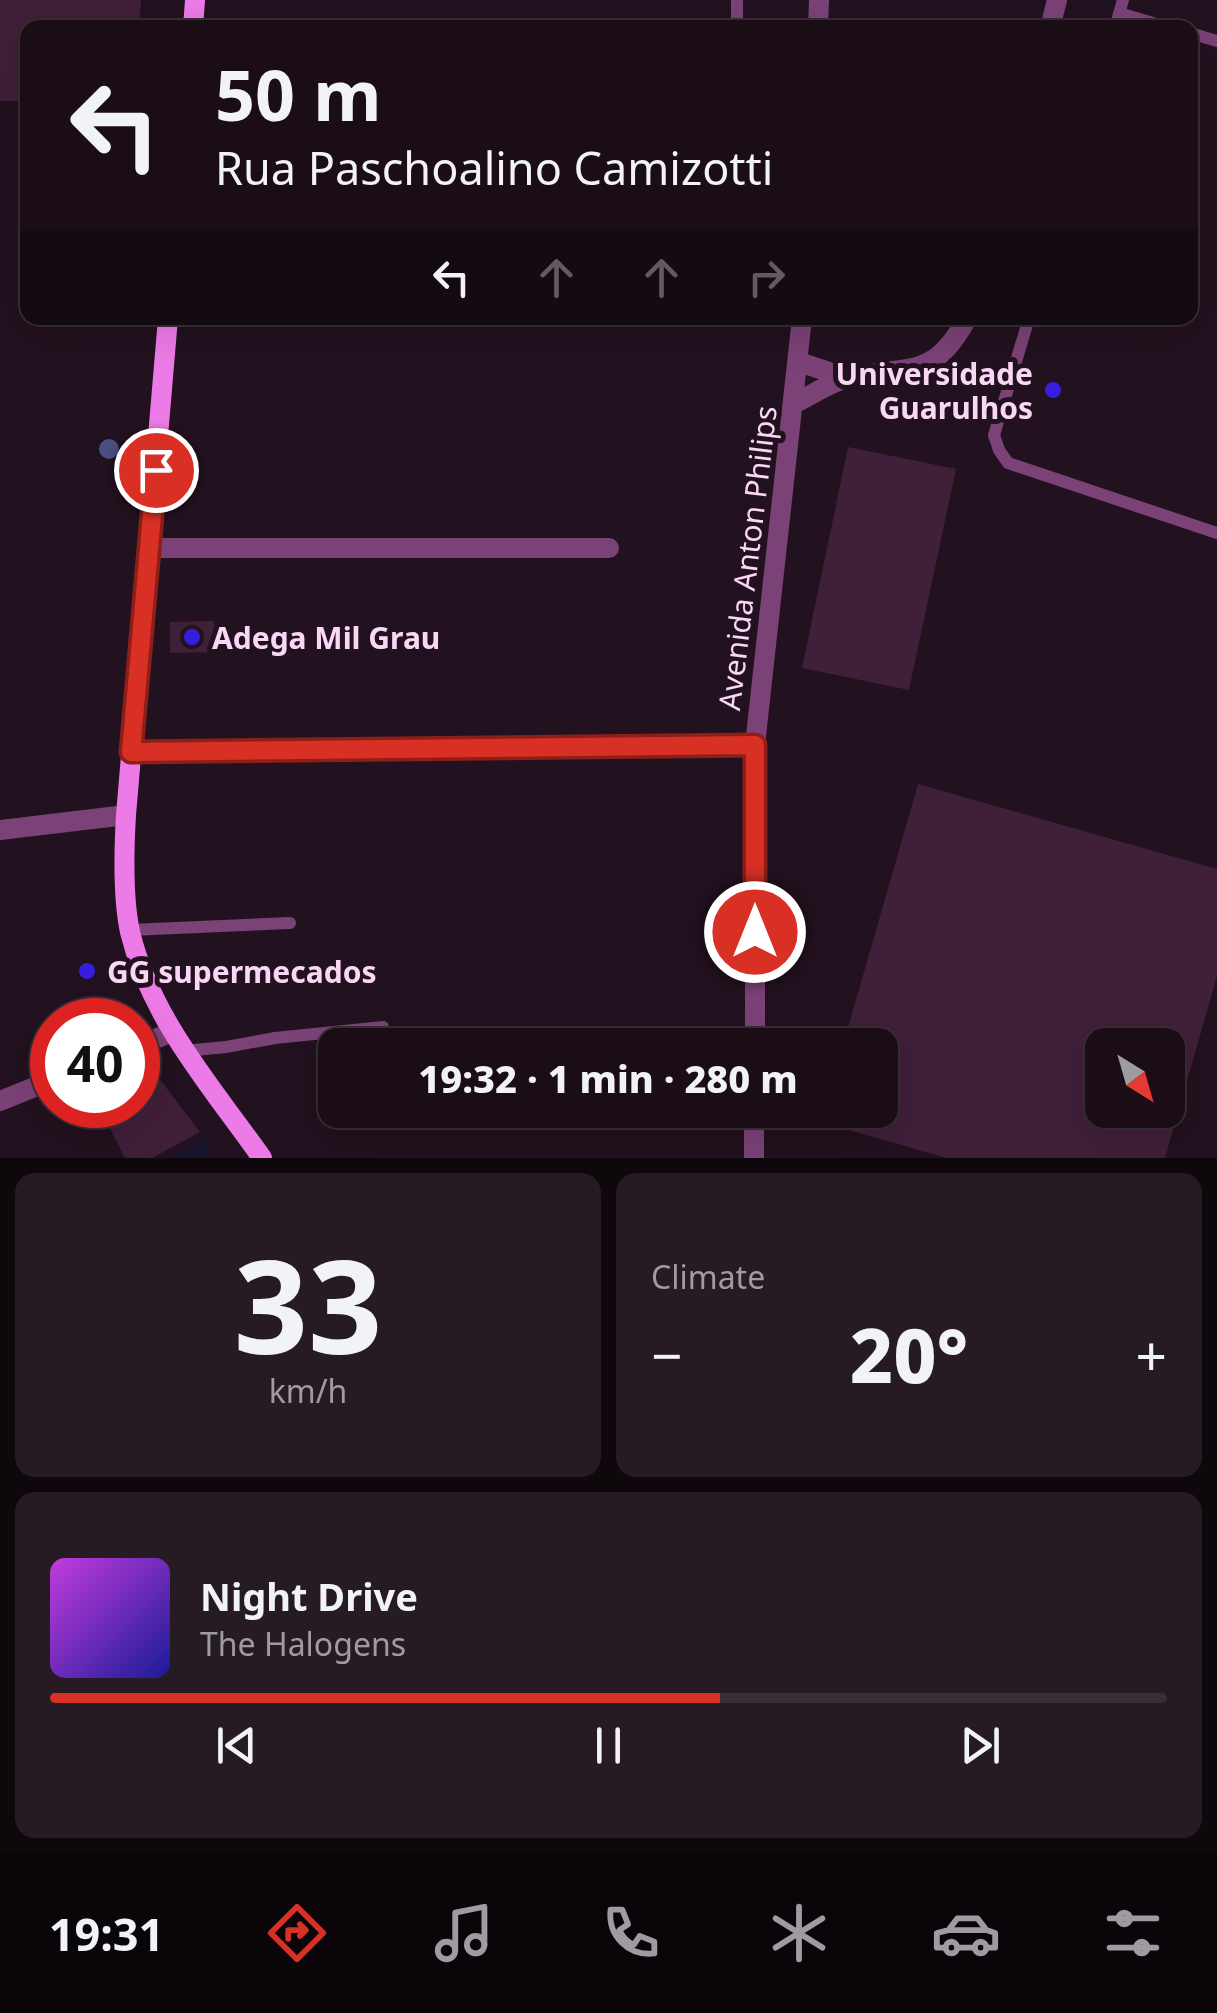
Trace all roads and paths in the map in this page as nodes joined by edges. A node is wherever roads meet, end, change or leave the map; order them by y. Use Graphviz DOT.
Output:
graph roads {
  1 [pos="167,325"];
  2 [pos="802,325"];
  3 [pos="964,325"];
  4 [pos="1027,325"];
  5 [pos="799,362"];
  6 [pos="847,378"];
  7 [pos="794,404"];
  8 [pos="1217,533"];
  9 [pos="149,548"];
  10 [pos="609,548"];
  11 [pos="755,745"];
  12 [pos="131,752"];
  13 [pos="126,816"];
  14 [pos="0,830"];
  15 [pos="290,923"];
  16 [pos="130,930"];
  17 [pos="383,1027"];
  18 [pos="754,1028"];
  19 [pos="172,1032"];
  20 [pos="160,1037"];
  21 [pos="184,1051"];
  22 [pos="30,1089"];
  23 [pos="0,1101"];
  24 [pos="754,1128"];
  25 [pos="254,1154"];
  26 [pos="754,1158"];
  1 -- 9 [label="main road"];
  2 -- 5 [label="street, Avenida Anton Philips"];
  3 -- 6 [label="street"];
  4 -- 8 [label="lane"];
  5 -- 6 [label="street"];
  5 -- 7 [label="street, Avenida Anton Philips"];
  6 -- 7 [label="street"];
  7 -- 11 [label="street, Avenida Anton Philips"];
  9 -- 10 [label="street"];
  9 -- 12 [label="main road"];
  11 -- 12 [label="street"];
  11 -- 18 [label="street, Avenida Anton Philips"];
  12 -- 13 [label="main road"];
  13 -- 14 [label="street"];
  13 -- 16 [label="main road"];
  15 -- 16 [label="lane"];
  16 -- 19 [label="main road"];
  17 -- 21 [label="lane"];
  19 -- 20 [label="street"];
  19 -- 21 [label="main road"];
  21 -- 25 [label="main road"];
  22 -- 23 [label="street"];
  24 -- 26 [label="street"];
}
